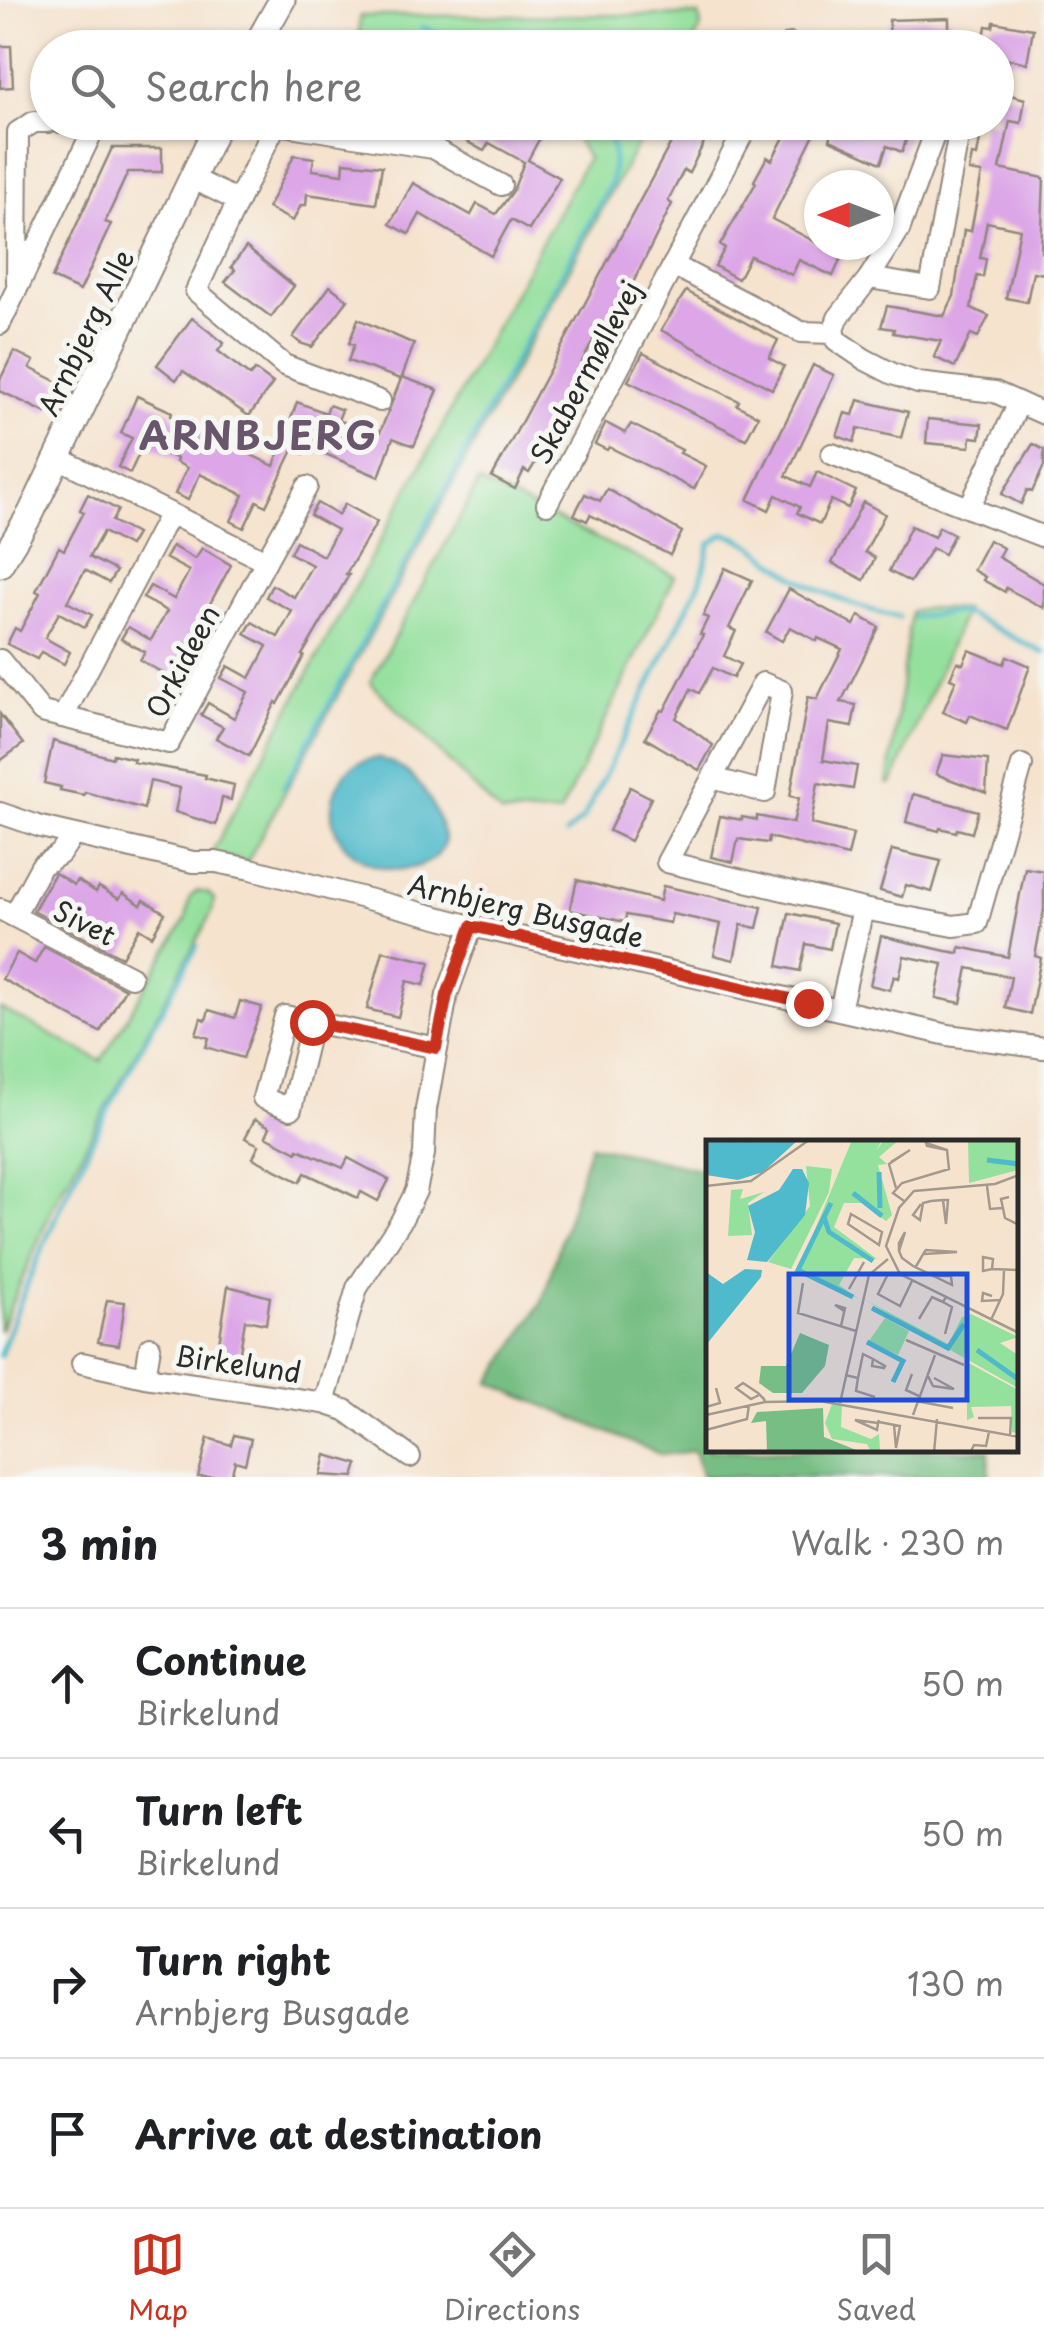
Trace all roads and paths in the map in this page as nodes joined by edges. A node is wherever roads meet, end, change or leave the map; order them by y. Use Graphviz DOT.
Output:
graph roads {
  1 [pos="282,0"];
  2 [pos="265,30"];
  3 [pos="30,124"];
  4 [pos="88,140"];
  5 [pos="210,140"];
  6 [pos="268,140"];
  7 [pos="381,140"];
  8 [pos="739,140"];
  9 [pos="932,140"];
  10 [pos="958,140"];
  11 [pos="192,178"];
  12 [pos="501,185"];
  13 [pos="238,201"];
  14 [pos="673,265"];
  15 [pos="869,278"];
  16 [pos="16,289"];
  17 [pos="0,324"];
  18 [pos="833,332"];
  19 [pos="380,401"];
  20 [pos="1018,403"];
  21 [pos="1044,414"];
  22 [pos="832,454"];
  23 [pos="58,458"];
  24 [pos="307,487"];
  25 [pos="547,504"];
  26 [pos="969,508"];
  27 [pos="170,515"];
  28 [pos="1044,537"];
  29 [pos="266,561"];
  30 [pos="1,562"];
  31 [pos="0,660"];
  32 [pos="63,716"];
  33 [pos="1022,765"];
  34 [pos="712,778"];
  35 [pos="0,813"];
  36 [pos="73,835"];
  37 [pos="863,909"];
  38 [pos="7,912"];
  39 [pos="472,926"];
  40 [pos="131,976"];
  41 [pos="840,1010"];
  42 [pos="312,1022"];
  43 [pos="436,1048"];
  44 [pos="1044,1048"];
  45 [pos="150,1348"];
  46 [pos="82,1363"];
  47 [pos="144,1377"];
  48 [pos="324,1404"];
  49 [pos="410,1457"];
  1 -- 2 [label="street"];
  3 -- 16 [label="street"];
  4 -- 16 [label="street"];
  5 -- 11 [label="street, Arnbjerg Alle"];
  6 -- 13 [label="street"];
  7 -- 12 [label="street"];
  8 -- 14 [label="street, Skabermøllevej"];
  9 -- 15 [label="street"];
  10 -- 15 [label="street"];
  11 -- 13 [label="street"];
  11 -- 23 [label="street, Arnbjerg Alle"];
  13 -- 19 [label="street"];
  14 -- 18 [label="street, Skabermøllevej"];
  14 -- 25 [label="street, Skabermøllevej"];
  15 -- 18 [label="street"];
  16 -- 17 [label="street"];
  18 -- 20 [label="street, Skabermøllevej"];
  20 -- 21 [label="street, Skabermøllevej"];
  20 -- 26 [label="street"];
  22 -- 26 [label="street"];
  23 -- 27 [label="street"];
  23 -- 30 [label="street, Arnbjerg Alle"];
  24 -- 29 [label="street, Orkideen"];
  26 -- 28 [label="street"];
  27 -- 29 [label="street"];
  27 -- 32 [label="street"];
  29 -- 32 [label="street, Orkideen"];
  31 -- 32 [label="street, Orkideen"];
  33 -- 37 [label="street"];
  34 -- 34 [label="street"];
  34 -- 37 [label="street"];
  35 -- 36 [label="street, Arnbjerg Busgade"];
  36 -- 38 [label="street, Sivet"];
  36 -- 39 [label="street, Arnbjerg Busgade"];
  37 -- 41 [label="street"];
  38 -- 40 [label="street, Sivet"];
  39 -- 41 [label="street, Arnbjerg Busgade"];
  39 -- 43 [label="street, Birkelund"];
  41 -- 44 [label="street, Arnbjerg Busgade"];
  42 -- 43 [label="street"];
  43 -- 48 [label="street, Birkelund"];
  45 -- 47 [label="street, Birkelund"];
  46 -- 47 [label="street, Birkelund"];
  47 -- 48 [label="street, Birkelund"];
  48 -- 49 [label="street, Birkelund"];
}
